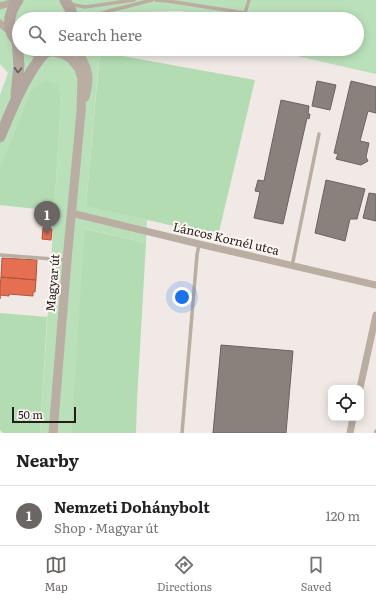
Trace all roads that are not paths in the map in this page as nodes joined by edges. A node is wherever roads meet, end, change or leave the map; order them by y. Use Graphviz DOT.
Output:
graph roads {
  1 [pos="17,0"];
  2 [pos="134,0"];
  3 [pos="152,0"];
  4 [pos="156,0"];
  5 [pos="248,0"];
  6 [pos="67,2"];
  7 [pos="0,6"];
  8 [pos="71,12"];
  9 [pos="105,12"];
  10 [pos="0,23"];
  11 [pos="12,31"];
  12 [pos="12,36"];
  13 [pos="18,56"];
  14 [pos="42,56"];
  15 [pos="67,56"];
  16 [pos="80,56"];
  17 [pos="16,99"];
  18 [pos="81,112"];
  19 [pos="319,134"];
  20 [pos="0,137"];
  21 [pos="71,213"];
  22 [pos="199,244"];
  23 [pos="0,255"];
  24 [pos="67,260"];
  25 [pos="292,266"];
  26 [pos="376,285"];
  27 [pos="376,315"];
  28 [pos="361,385"];
  29 [pos="352,421"];
  30 [pos="53,433"];
  31 [pos="182,433"];
  32 [pos="350,433"];
  1 -- 7 [label="street"];
  1 -- 11 [label="main road"];
  2 -- 6 [label="lane"];
  3 -- 9 [label="lane"];
  4 -- 5 [label="lane"];
  6 -- 8 [label="main road"];
  10 -- 12 [label="street"];
  13 -- 17 [label="main road, one-way"];
  14 -- 17 [label="main road"];
  15 -- 18 [label="street, Magyar út"];
  16 -- 18 [label="street, Magyar út"];
  17 -- 20 [label="main road"];
  18 -- 21 [label="street, Magyar út"];
  19 -- 25 [label="lane"];
  21 -- 22 [label="street, Láncos Kornél utca"];
  21 -- 24 [label="street, Magyar út"];
  22 -- 25 [label="street, Láncos Kornél utca"];
  22 -- 31 [label="lane"];
  23 -- 24 [label="lane"];
  24 -- 30 [label="street, Magyar út"];
  25 -- 26 [label="street, Láncos Kornél utca"];
  27 -- 28 [label="street"];
  29 -- 32 [label="street"];
}
